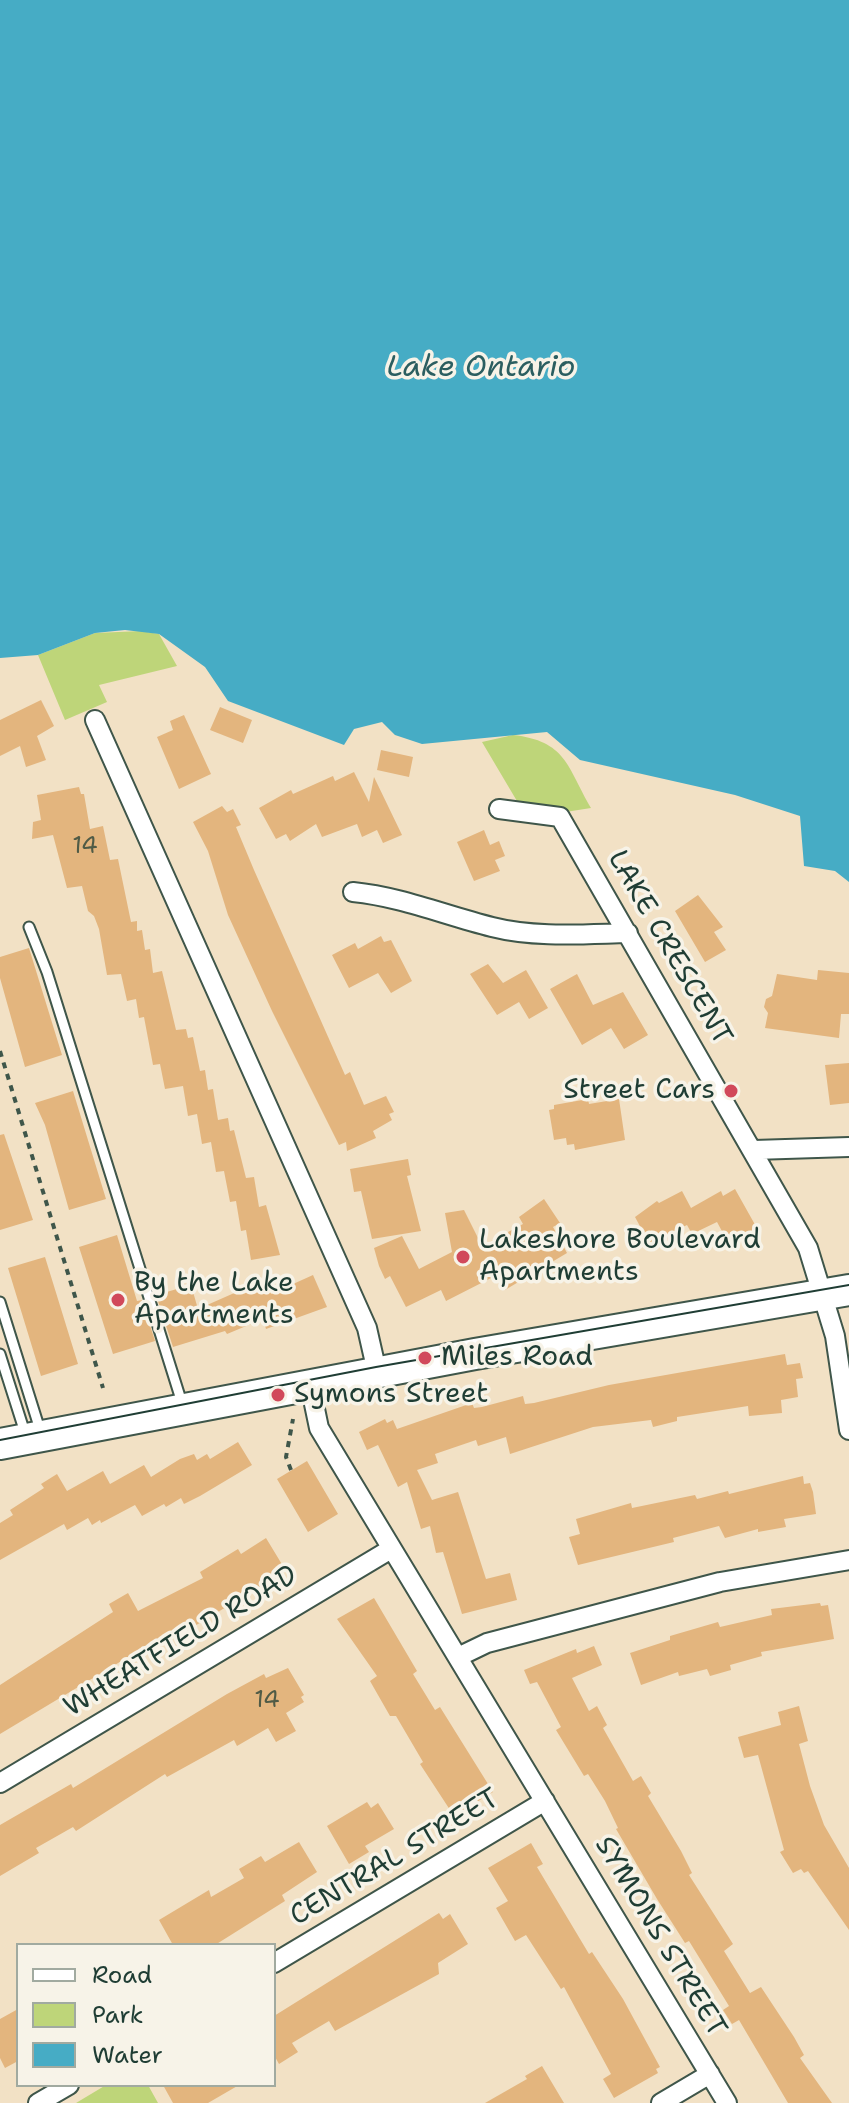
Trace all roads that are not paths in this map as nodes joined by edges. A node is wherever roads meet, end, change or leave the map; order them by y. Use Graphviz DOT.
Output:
graph roads {
  1 [pos="95,720"];
  2 [pos="499,809"];
  3 [pos="353,892"];
  4 [pos="29,927"];
  5 [pos="628,933"];
  6 [pos="849,1147"];
  7 [pos="754,1150"];
  8 [pos="836,1292"];
  9 [pos="0,1302"];
  10 [pos="0,1354"];
  11 [pos="377,1372"];
  12 [pos="310,1385"];
  13 [pos="184,1409"];
  14 [pos="849,1430"];
  15 [pos="23,1440"];
  16 [pos="391,1549"];
  17 [pos="849,1560"];
  18 [pos="458,1657"];
  19 [pos="0,1783"];
  20 [pos="545,1801"];
  21 [pos="276,1962"];
  22 [pos="710,2074"];
  23 [pos="66,2087"];
  24 [pos="38,2103"];
  25 [pos="661,2103"];
  26 [pos="727,2103"];
  1 -- 11 [label="street"];
  2 -- 5 [label="street, LAKE CRESCENT"];
  3 -- 5 [label="street"];
  4 -- 13 [label="lane"];
  5 -- 7 [label="street, LAKE CRESCENT"];
  6 -- 7 [label="street"];
  7 -- 8 [label="street, LAKE CRESCENT"];
  8 -- 11 [label="main road"];
  8 -- 14 [label="street, LAKE CRESCENT"];
  9 -- 15 [label="lane"];
  10 -- 15 [label="lane"];
  11 -- 12 [label="main road"];
  12 -- 13 [label="main road"];
  12 -- 16 [label="street, SYMONS STREET"];
  13 -- 15 [label="main road"];
  16 -- 18 [label="street, SYMONS STREET"];
  16 -- 19 [label="street, WHEATFIELD ROAD"];
  17 -- 18 [label="street"];
  18 -- 20 [label="street, SYMONS STREET"];
  20 -- 21 [label="street, CENTRAL STREET"];
  20 -- 22 [label="street, SYMONS STREET"];
  22 -- 25 [label="street"];
  22 -- 26 [label="street, SYMONS STREET"];
  23 -- 24 [label="street"];
}
